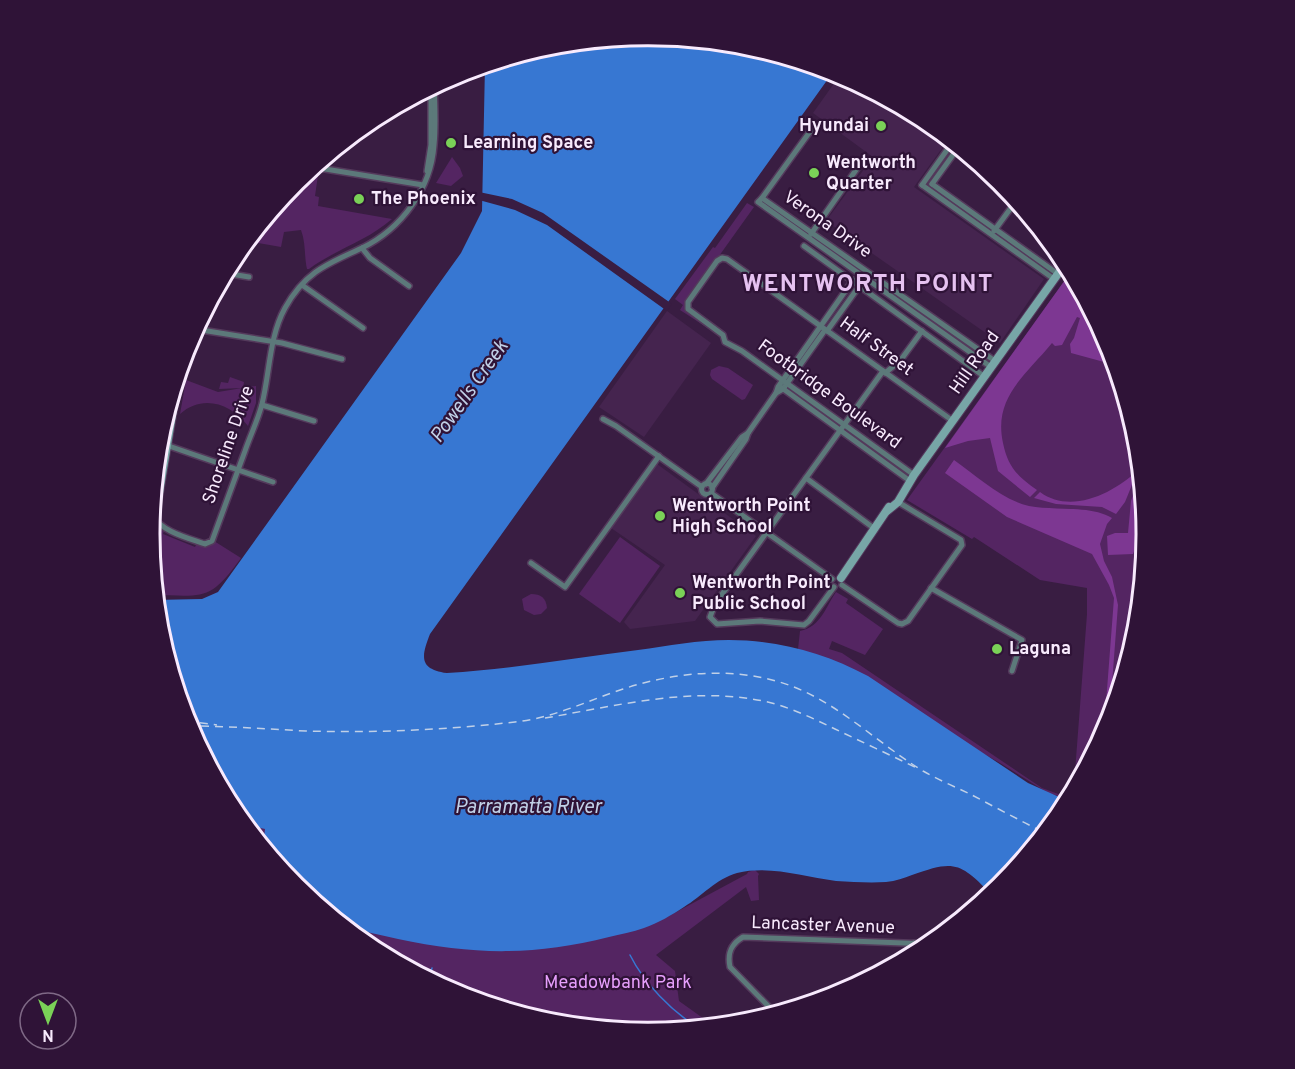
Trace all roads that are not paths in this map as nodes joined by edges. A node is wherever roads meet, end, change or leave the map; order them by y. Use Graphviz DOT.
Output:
graph roads {
  1 [pos="433,96"];
  2 [pos="814,126"];
  3 [pos="948,149"];
  4 [pos="953,154"];
  5 [pos="863,160"];
  6 [pos="325,169"];
  7 [pos="932,184"];
  8 [pos="423,185"];
  9 [pos="922,185"];
  10 [pos="1010,209"];
  11 [pos="994,232"];
  12 [pos="810,236"];
  13 [pos="804,246"];
  14 [pos="362,248"];
  15 [pos="722,258"];
  16 [pos="1059,272"];
  17 [pos="863,273"];
  18 [pos="235,275"];
  19 [pos="1056,276"];
  20 [pos="249,277"];
  21 [pos="853,280"];
  22 [pos="302,285"];
  23 [pos="860,285"];
  24 [pos="409,286"];
  25 [pos="932,317"];
  26 [pos="928,322"];
  27 [pos="363,328"];
  28 [pos="825,329"];
  29 [pos="205,330"];
  30 [pos="922,331"];
  31 [pos="273,341"];
  32 [pos="342,359"];
  33 [pos="993,364"];
  34 [pos="884,372"];
  35 [pos="985,376"];
  36 [pos="783,385"];
  37 [pos="262,405"];
  38 [pos="603,419"];
  39 [pos="314,421"];
  40 [pos="953,422"];
  41 [pos="842,427"];
  42 [pos="748,433"];
  43 [pos="168,446"];
  44 [pos="659,456"];
  45 [pos="238,470"];
  46 [pos="806,478"];
  47 [pos="912,478"];
  48 [pos="273,482"];
  49 [pos="704,486"];
  50 [pos="712,491"];
  51 [pos="898,502"];
  52 [pos="887,511"];
  53 [pos="160,525"];
  54 [pos="875,528"];
  55 [pos="766,533"];
  56 [pos="531,563"];
  57 [pos="832,579"];
  58 [pos="842,581"];
  59 [pos="834,587"];
  60 [pos="931,588"];
  61 [pos="1012,671"];
  62 [pos="914,943"];
  63 [pos="769,1007"];
  1 -- 8 [label="street, Shoreline Drive"];
  2 -- 12 [label="street, Verona Drive"];
  3 -- 9 [label="street"];
  4 -- 7 [label="street"];
  5 -- 12 [label="street"];
  6 -- 8 [label="street"];
  7 -- 9 [label="street"];
  7 -- 11 [label="street"];
  8 -- 14 [label="street, Shoreline Drive"];
  9 -- 11 [label="street"];
  10 -- 11 [label="street"];
  11 -- 19 [label="street"];
  12 -- 17 [label="street, Verona Drive"];
  13 -- 21 [label="street, Verona Drive"];
  14 -- 22 [label="street, Shoreline Drive"];
  14 -- 24 [label="street"];
  15 -- 28 [label="street, Half Street"];
  15 -- 36 [label="street, Footbridge Boulevard"];
  16 -- 19 [label="street, Hill Road"];
  17 -- 25 [label="street, Verona Drive"];
  17 -- 26 [label="street, Verona Drive"];
  18 -- 20 [label="street"];
  19 -- 33 [label="street, Hill Road"];
  21 -- 23 [label="street, Verona Drive"];
  21 -- 28 [label="street"];
  22 -- 27 [label="street"];
  22 -- 31 [label="street, Shoreline Drive"];
  23 -- 28 [label="street"];
  23 -- 30 [label="street, Verona Drive"];
  25 -- 26 [label="street"];
  25 -- 33 [label="street, Verona Drive"];
  26 -- 33 [label="street, Verona Drive"];
  28 -- 34 [label="street, Half Street"];
  28 -- 36 [label="street"];
  29 -- 31 [label="street"];
  30 -- 34 [label="street"];
  30 -- 35 [label="street, Verona Drive"];
  31 -- 32 [label="street"];
  31 -- 37 [label="street, Shoreline Drive"];
  33 -- 35 [label="street, Hill Road"];
  34 -- 40 [label="street, Half Street"];
  34 -- 41 [label="street"];
  35 -- 40 [label="street, Hill Road"];
  36 -- 41 [label="street, Footbridge Boulevard"];
  36 -- 42 [label="street"];
  37 -- 39 [label="street"];
  37 -- 45 [label="street, Shoreline Drive"];
  38 -- 44 [label="street"];
  40 -- 47 [label="street, Hill Road"];
  41 -- 46 [label="street"];
  41 -- 47 [label="street, Footbridge Boulevard"];
  42 -- 49 [label="street"];
  42 -- 50 [label="street"];
  43 -- 45 [label="street"];
  44 -- 49 [label="street"];
  44 -- 56 [label="street"];
  45 -- 48 [label="street"];
  45 -- 53 [label="street, Shoreline Drive"];
  46 -- 54 [label="street"];
  46 -- 55 [label="street"];
  47 -- 51 [label="street, Hill Road"];
  47 -- 52 [label="street, Hill Road"];
  49 -- 50 [label="street"];
  49 -- 50 [label="street"];
  50 -- 55 [label="street"];
  51 -- 52 [label="street, Hill Road"];
  51 -- 60 [label="street"];
  52 -- 54 [label="street, Hill Road"];
  54 -- 58 [label="street, Hill Road"];
  55 -- 57 [label="street"];
  55 -- 59 [label="street"];
  57 -- 58 [label="street"];
  57 -- 59 [label="street"];
  58 -- 59 [label="street"];
  58 -- 60 [label="street"];
  60 -- 61 [label="street"];
  62 -- 63 [label="street, Lancaster Avenue"];
}
